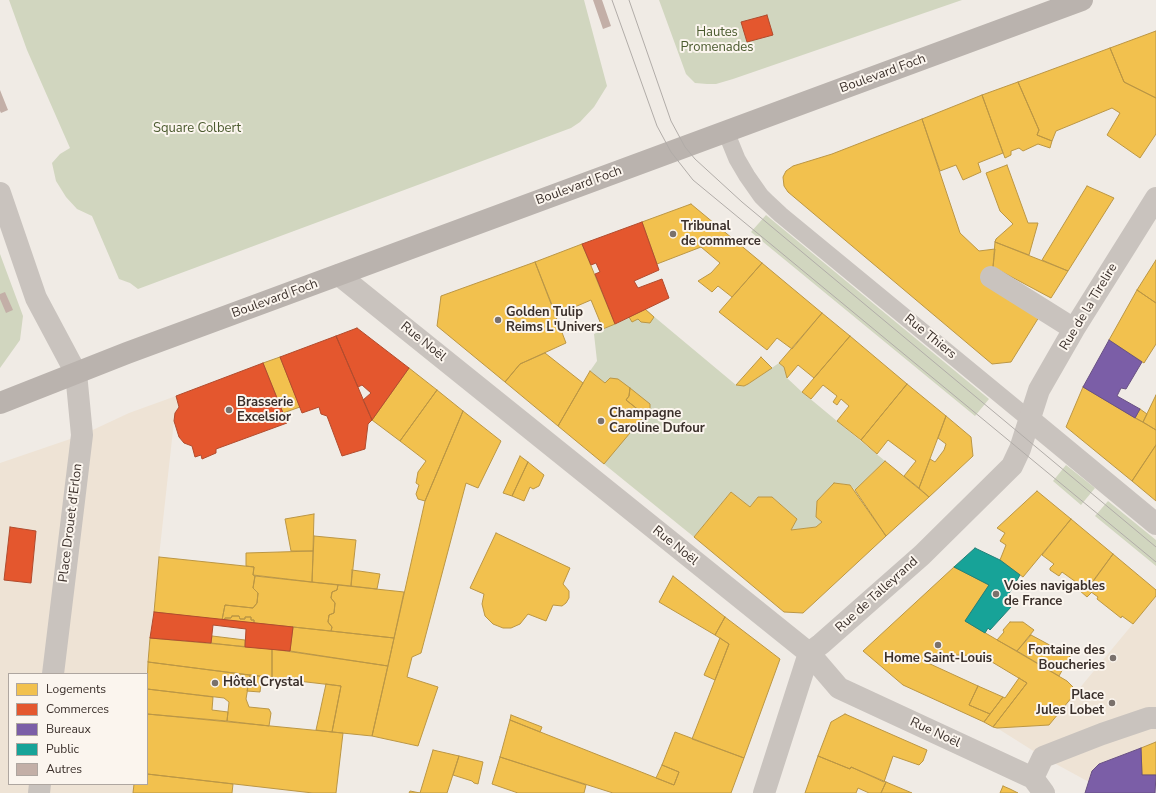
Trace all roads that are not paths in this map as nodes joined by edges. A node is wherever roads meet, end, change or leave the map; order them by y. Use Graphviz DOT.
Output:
graph roads {
  1 [pos="1082,0"];
  2 [pos="726,132"];
  3 [pos="0,193"];
  4 [pos="1156,198"];
  5 [pos="339,275"];
  6 [pos="991,277"];
  7 [pos="1074,329"];
  8 [pos="76,373"];
  9 [pos="10,399"];
  10 [pos="1029,418"];
  11 [pos="1156,524"];
  12 [pos="809,653"];
  13 [pos="53,673"];
  14 [pos="1156,718"];
  15 [pos="1038,786"];
  16 [pos="764,793"];
  1 -- 2 [label="main road, Boulevard Foch"];
  2 -- 5 [label="main road, Boulevard Foch"];
  2 -- 10 [label="lane, Rue Thiers"];
  3 -- 8 [label="street"];
  4 -- 7 [label="street, Rue de la Tirelire"];
  5 -- 8 [label="main road, Boulevard Foch"];
  5 -- 12 [label="street, Rue Noël"];
  6 -- 7 [label="street"];
  7 -- 10 [label="street, Rue de la Tirelire"];
  8 -- 9 [label="main road, Boulevard Foch"];
  8 -- 13 [label="street, Place Drouet d'Erlon"];
  10 -- 11 [label="street, Rue Thiers"];
  10 -- 12 [label="street, Rue de Talleyrand"];
  12 -- 15 [label="street, Rue Noël"];
  12 -- 16 [label="street"];
  14 -- 15 [label="street"];
}
